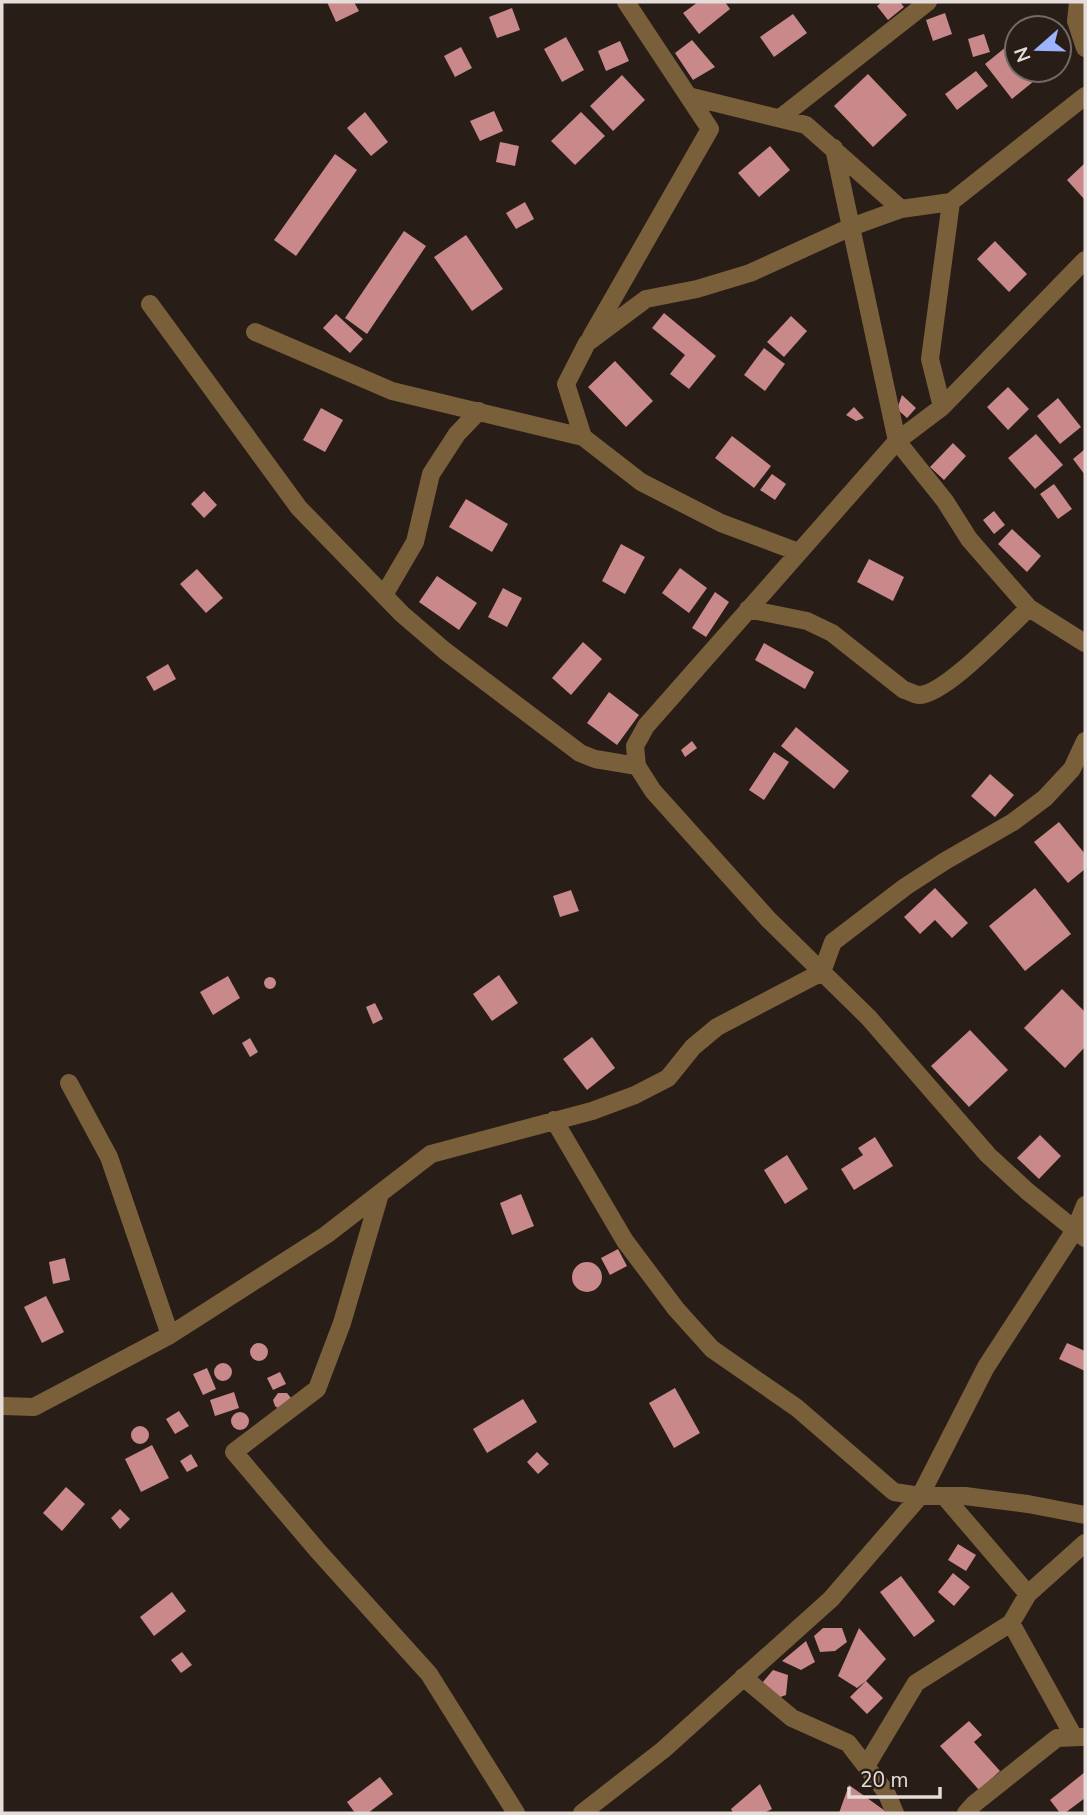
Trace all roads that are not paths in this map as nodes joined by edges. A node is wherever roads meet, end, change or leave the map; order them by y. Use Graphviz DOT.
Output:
graph roads {
  1 [pos="626,2"];
  2 [pos="928,2"];
  3 [pos="1078,2"];
  4 [pos="1085,48"];
  5 [pos="688,96"];
  6 [pos="1085,96"];
  7 [pos="780,118"];
  8 [pos="834,148"];
  9 [pos="951,202"];
  10 [pos="901,209"];
  11 [pos="851,227"];
  12 [pos="1085,260"];
  13 [pos="150,304"];
  14 [pos="255,332"];
  15 [pos="587,343"];
  16 [pos="942,407"];
  17 [pos="479,411"];
  18 [pos="583,437"];
  19 [pos="897,441"];
  20 [pos="798,552"];
  21 [pos="384,595"];
  22 [pos="1029,608"];
  23 [pos="748,609"];
  24 [pos="1085,643"];
  25 [pos="1085,741"];
  26 [pos="637,766"];
  27 [pos="822,972"];
  28 [pos="69,1083"];
  29 [pos="554,1121"];
  30 [pos="380,1194"];
  31 [pos="1085,1205"];
  32 [pos="1080,1234"];
  33 [pos="170,1335"];
  34 [pos="2,1406"];
  35 [pos="920,1496"];
  36 [pos="944,1496"];
  37 [pos="1085,1515"];
  38 [pos="1085,1543"];
  39 [pos="1028,1594"];
  40 [pos="1011,1623"];
  41 [pos="743,1677"];
  42 [pos="1079,1737"];
  43 [pos="866,1766"];
  44 [pos="516,1813"];
  45 [pos="582,1813"];
  46 [pos="895,1813"];
  47 [pos="965,1813"];
  1 -- 5 [label="street"];
  2 -- 7 [label="street"];
  3 -- 4 [label="street"];
  5 -- 7 [label="street"];
  5 -- 15 [label="street"];
  6 -- 9 [label="street"];
  7 -- 8 [label="street"];
  8 -- 10 [label="street"];
  8 -- 11 [label="street"];
  9 -- 10 [label="street"];
  9 -- 16 [label="street"];
  10 -- 11 [label="street"];
  11 -- 15 [label="street"];
  11 -- 19 [label="street"];
  12 -- 16 [label="street"];
  13 -- 21 [label="street"];
  14 -- 17 [label="street"];
  15 -- 18 [label="street"];
  16 -- 19 [label="street"];
  17 -- 18 [label="street"];
  17 -- 21 [label="street"];
  18 -- 20 [label="street"];
  19 -- 20 [label="street"];
  19 -- 22 [label="street"];
  20 -- 23 [label="street"];
  21 -- 26 [label="street"];
  22 -- 23 [label="street"];
  22 -- 24 [label="street"];
  23 -- 26 [label="street"];
  25 -- 27 [label="street"];
  26 -- 27 [label="street"];
  27 -- 29 [label="street"];
  27 -- 32 [label="street"];
  28 -- 33 [label="street"];
  29 -- 30 [label="street"];
  29 -- 35 [label="street"];
  30 -- 33 [label="street"];
  30 -- 44 [label="street"];
  31 -- 32 [label="street"];
  32 -- 35 [label="street"];
  33 -- 34 [label="street"];
  35 -- 36 [label="street"];
  35 -- 41 [label="street"];
  36 -- 37 [label="street"];
  36 -- 39 [label="street"];
  38 -- 39 [label="street"];
  39 -- 40 [label="street"];
  40 -- 42 [label="street"];
  40 -- 43 [label="street"];
  41 -- 43 [label="street"];
  41 -- 45 [label="street"];
  42 -- 47 [label="street"];
  43 -- 46 [label="street"];
}
